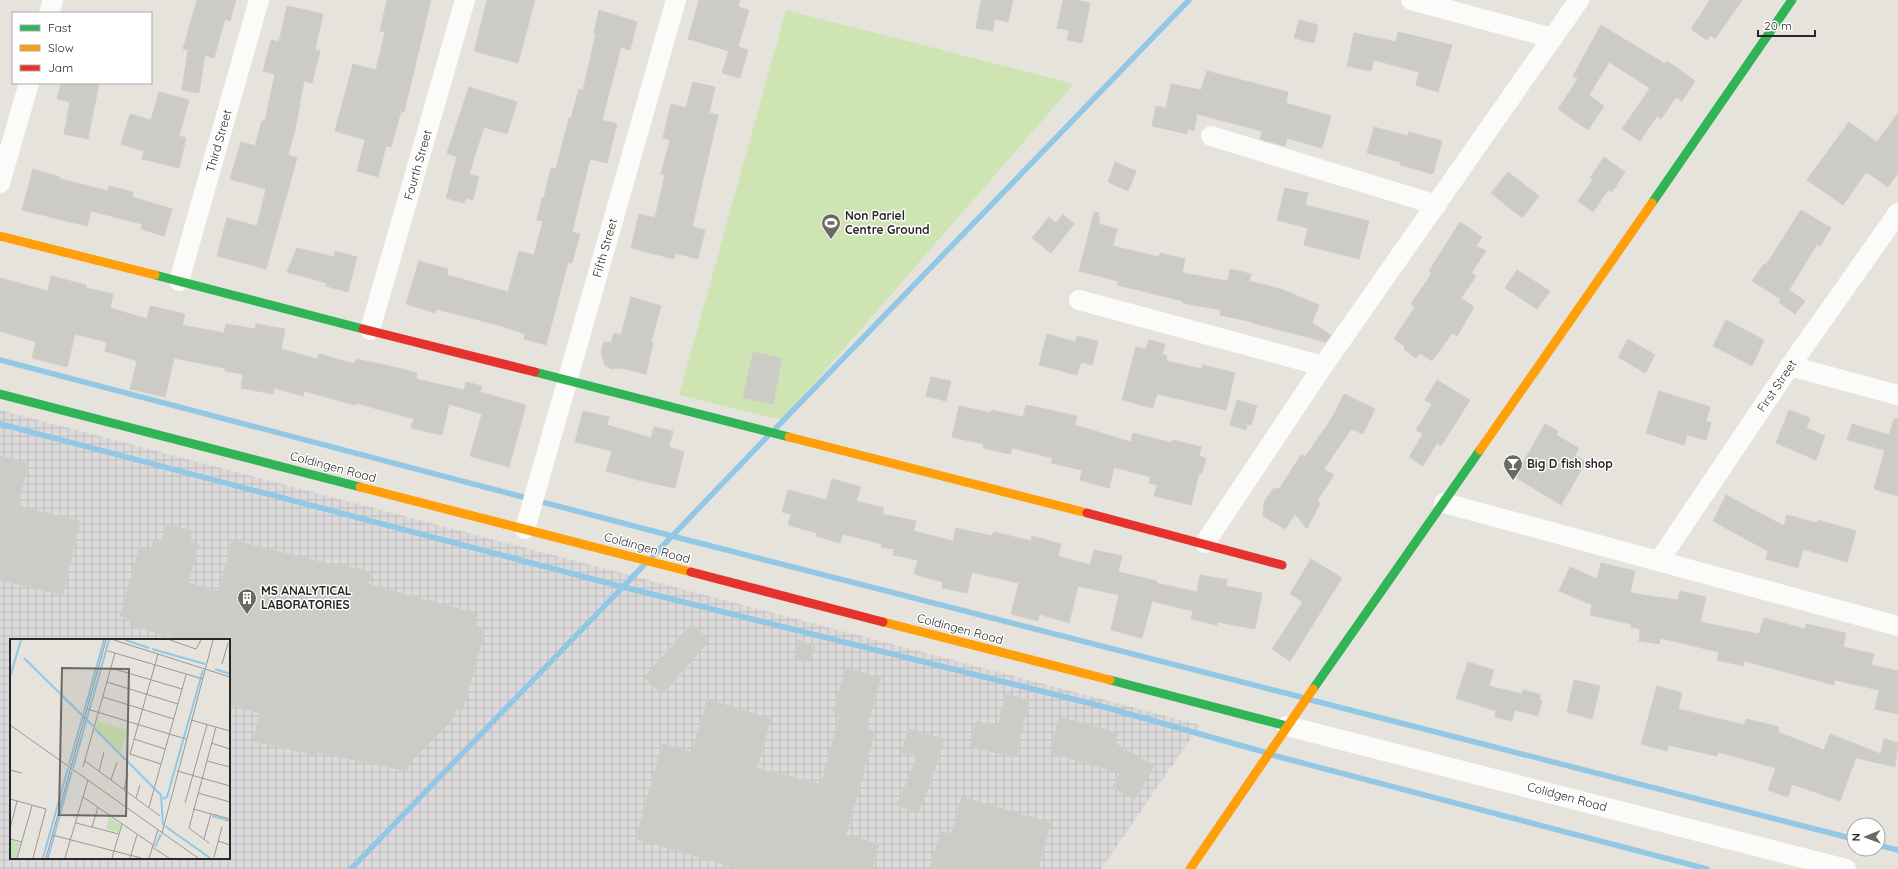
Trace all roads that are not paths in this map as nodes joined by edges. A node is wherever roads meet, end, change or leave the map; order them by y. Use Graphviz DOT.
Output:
graph roads {
  1 [pos="53,0"];
  2 [pos="258,0"];
  3 [pos="466,0"];
  4 [pos="676,0"];
  5 [pos="1411,0"];
  6 [pos="1578,0"];
  7 [pos="1792,0"];
  8 [pos="49,12"];
  9 [pos="1553,38"];
  10 [pos="29,84"];
  11 [pos="1211,136"];
  12 [pos="0,183"];
  13 [pos="1437,205"];
  14 [pos="1898,213"];
  15 [pos="0,236"];
  16 [pos="179,281"];
  17 [pos="1080,300"];
  18 [pos="370,330"];
  19 [pos="1323,366"];
  20 [pos="1790,366"];
  21 [pos="567,380"];
  22 [pos="0,394"];
  23 [pos="1898,396"];
  24 [pos="1444,503"];
  25 [pos="529,512"];
  26 [pos="1205,543"];
  27 [pos="1659,561"];
  28 [pos="1282,565"];
  29 [pos="1898,626"];
  30 [pos="1287,726"];
  31 [pos="1190,869"];
  32 [pos="1846,869"];
  1 -- 8 [label="street"];
  2 -- 16 [label="street, Third Street"];
  3 -- 18 [label="street, Fourth Street"];
  4 -- 21 [label="street, Fifth Street"];
  5 -- 9 [label="street"];
  6 -- 9 [label="street"];
  7 -- 24 [label="street"];
  9 -- 13 [label="street"];
  10 -- 12 [label="street"];
  11 -- 13 [label="street"];
  13 -- 19 [label="street"];
  14 -- 20 [label="street, First Street"];
  15 -- 16 [label="street"];
  16 -- 18 [label="street"];
  17 -- 19 [label="street"];
  18 -- 21 [label="street"];
  19 -- 26 [label="street"];
  20 -- 23 [label="street"];
  20 -- 27 [label="street, First Street"];
  21 -- 25 [label="street, Fifth Street"];
  21 -- 26 [label="street"];
  22 -- 25 [label="street, Coldingen Road"];
  24 -- 27 [label="street"];
  24 -- 30 [label="street"];
  25 -- 30 [label="street, Coldingen Road"];
  26 -- 28 [label="street"];
  27 -- 29 [label="street"];
  30 -- 31 [label="street"];
  30 -- 32 [label="street, Colidgen Road"];
}
